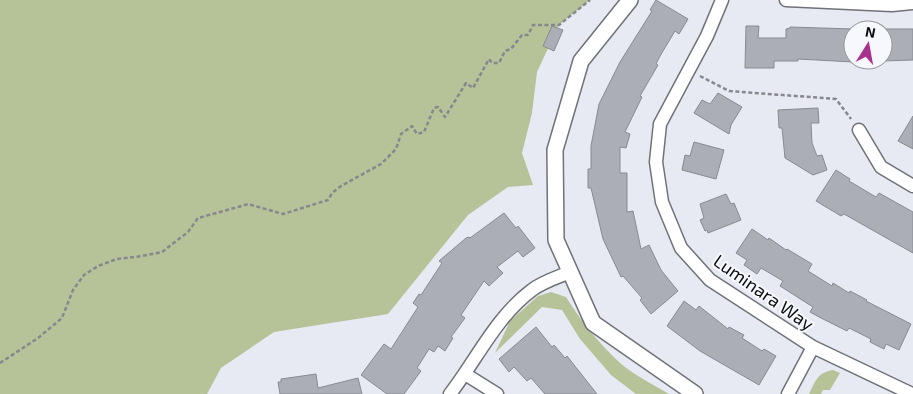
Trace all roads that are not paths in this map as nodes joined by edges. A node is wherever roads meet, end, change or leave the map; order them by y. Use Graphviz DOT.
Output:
graph roads {
  1 [pos="630,0"];
  2 [pos="722,0"];
  3 [pos="786,0"];
  4 [pos="913,3"];
  5 [pos="859,130"];
  6 [pos="913,186"];
  7 [pos="570,272"];
  8 [pos="813,347"];
  9 [pos="465,374"];
  10 [pos="450,394"];
  11 [pos="497,394"];
  12 [pos="695,394"];
  13 [pos="788,394"];
  14 [pos="912,394"];
  1 -- 7 [label="street"];
  2 -- 8 [label="street, Luminara Way"];
  3 -- 4 [label="street"];
  5 -- 6 [label="street"];
  7 -- 9 [label="street"];
  7 -- 12 [label="street"];
  8 -- 13 [label="street"];
  8 -- 14 [label="street, Luminara Way"];
  9 -- 10 [label="street"];
  9 -- 11 [label="street"];
}
